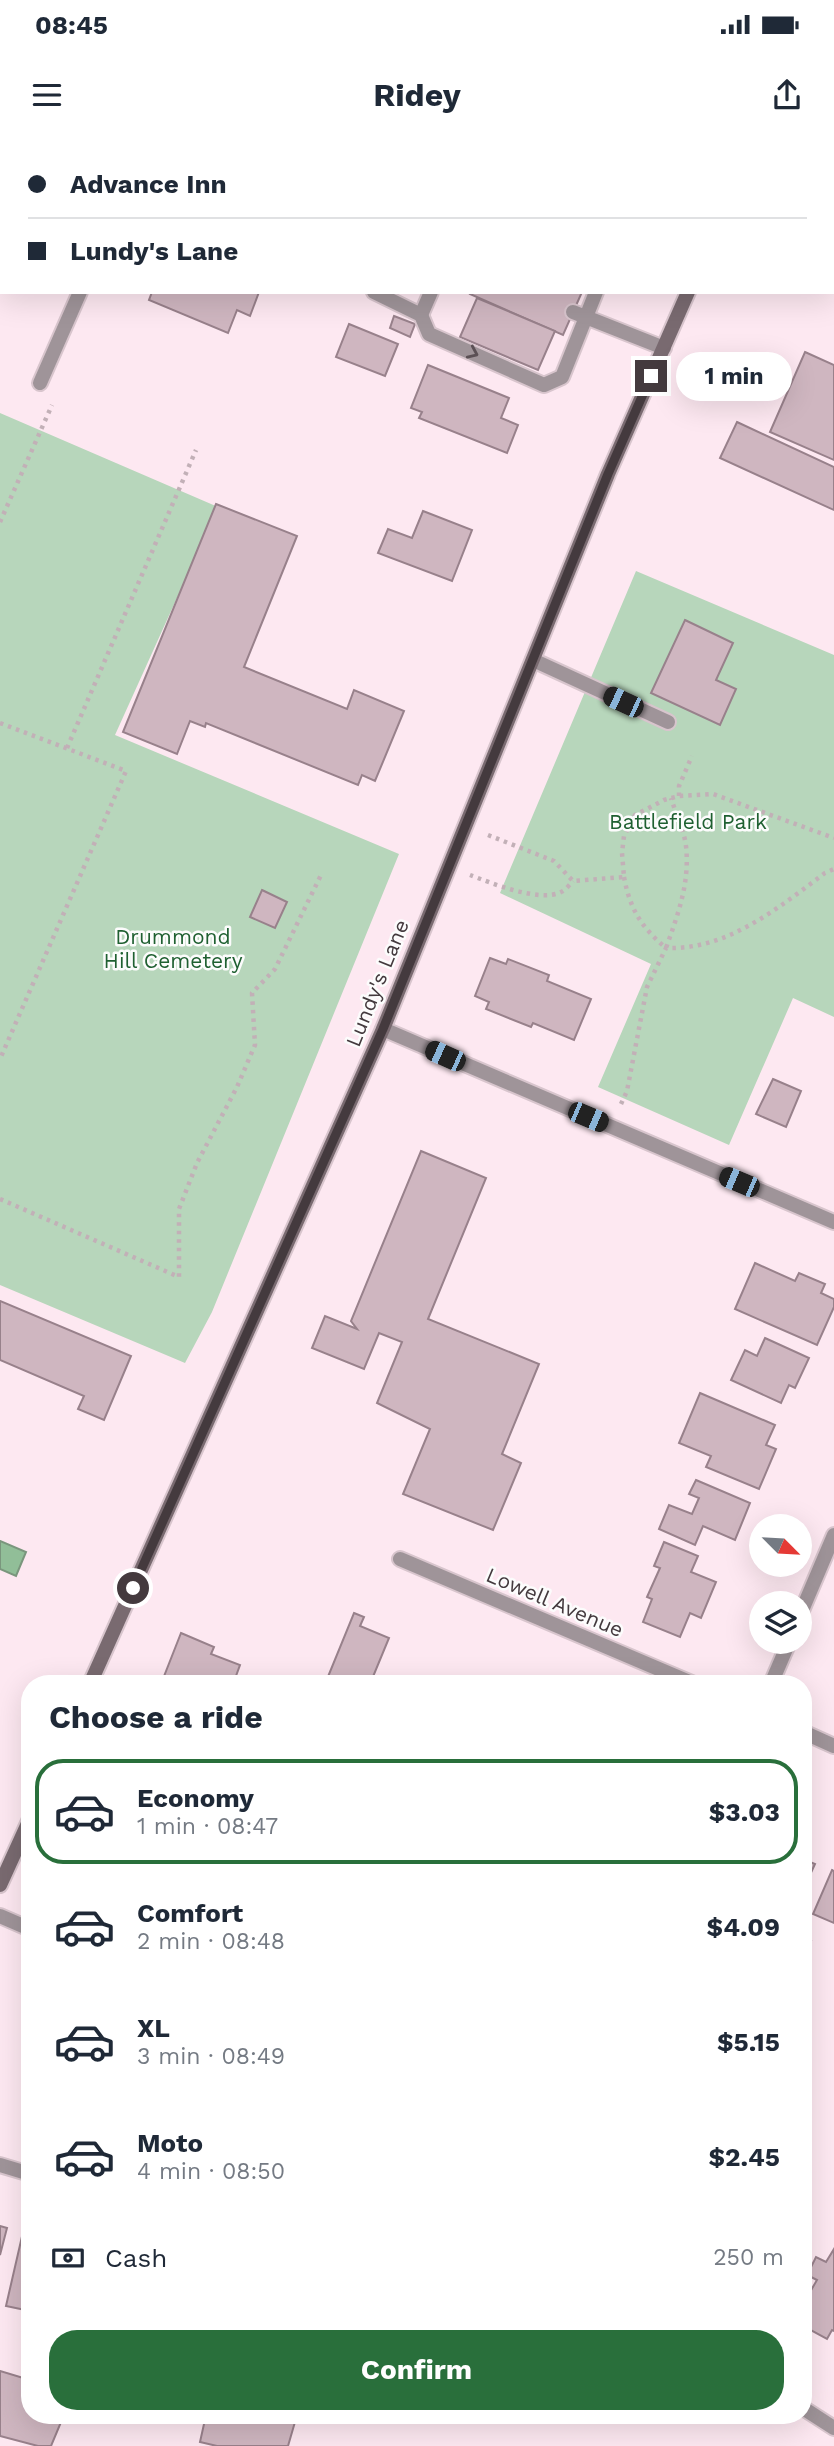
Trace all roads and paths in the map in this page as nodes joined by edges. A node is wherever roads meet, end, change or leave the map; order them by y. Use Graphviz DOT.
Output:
graph roads {
  1 [pos="79,294"];
  2 [pos="378,294"];
  3 [pos="430,294"];
  4 [pos="595,294"];
  5 [pos="687,294"];
  6 [pos="421,315"];
  7 [pos="580,315"];
  8 [pos="664,348"];
  9 [pos="40,383"];
  10 [pos="53,403"];
  11 [pos="196,450"];
  12 [pos="0,522"];
  13 [pos="533,660"];
  14 [pos="668,722"];
  15 [pos="0,723"];
  16 [pos="67,748"];
  17 [pos="692,756"];
  18 [pos="679,796"];
  19 [pos="671,798"];
  20 [pos="464,826"];
  21 [pos="834,838"];
  22 [pos="447,866"];
  23 [pos="834,869"];
  24 [pos="322,873"];
  25 [pos="624,877"];
  26 [pos="573,881"];
  27 [pos="666,948"];
  28 [pos="383,1029"];
  29 [pos="0,1059"];
  30 [pos="612,1127"];
  31 [pos="0,1199"];
  32 [pos="834,1222"];
  33 [pos="834,1535"];
  34 [pos="400,1559"];
  35 [pos="810,1591"];
  36 [pos="784,1654"];
  37 [pos="94,1675"];
  38 [pos="673,1675"];
  39 [pos="775,1675"];
  40 [pos="812,1736"];
  41 [pos="834,1746"];
  42 [pos="21,1839"];
  43 [pos="0,1885"];
  44 [pos="0,1916"];
  45 [pos="21,1925"];
  46 [pos="0,2165"];
  47 [pos="21,2171"];
  48 [pos="812,2413"];
  49 [pos="834,2428"];
  1 -- 9 [label="street"];
  2 -- 6 [label="street"];
  3 -- 6 [label="street"];
  4 -- 7 [label="street"];
  5 -- 8 [label="main road, Lundy's Lane"];
  6 -- 7 [label="street, one-way"];
  7 -- 8 [label="street"];
  8 -- 13 [label="main road, Lundy's Lane"];
  10 -- 12 [label="path"];
  11 -- 16 [label="path"];
  13 -- 14 [label="street"];
  13 -- 20 [label="main road, Lundy's Lane"];
  15 -- 16 [label="path"];
  16 -- 29 [label="path"];
  17 -- 18 [label="path"];
  18 -- 19 [label="path"];
  18 -- 21 [label="path"];
  19 -- 25 [label="path"];
  19 -- 27 [label="path"];
  20 -- 22 [label="main road, Lundy's Lane"];
  20 -- 26 [label="path"];
  22 -- 26 [label="path"];
  22 -- 28 [label="main road, Lundy's Lane"];
  23 -- 27 [label="path"];
  24 -- 31 [label="path"];
  25 -- 26 [label="path"];
  25 -- 27 [label="path"];
  27 -- 30 [label="path"];
  28 -- 30 [label="street"];
  28 -- 37 [label="main road, Lundy's Lane"];
  30 -- 32 [label="street"];
  33 -- 35 [label="street"];
  34 -- 38 [label="street, Lowell Avenue"];
  36 -- 39 [label="street"];
  40 -- 41 [label="street"];
  42 -- 43 [label="main road"];
  44 -- 45 [label="street"];
  46 -- 47 [label="street"];
  48 -- 49 [label="street"];
}
